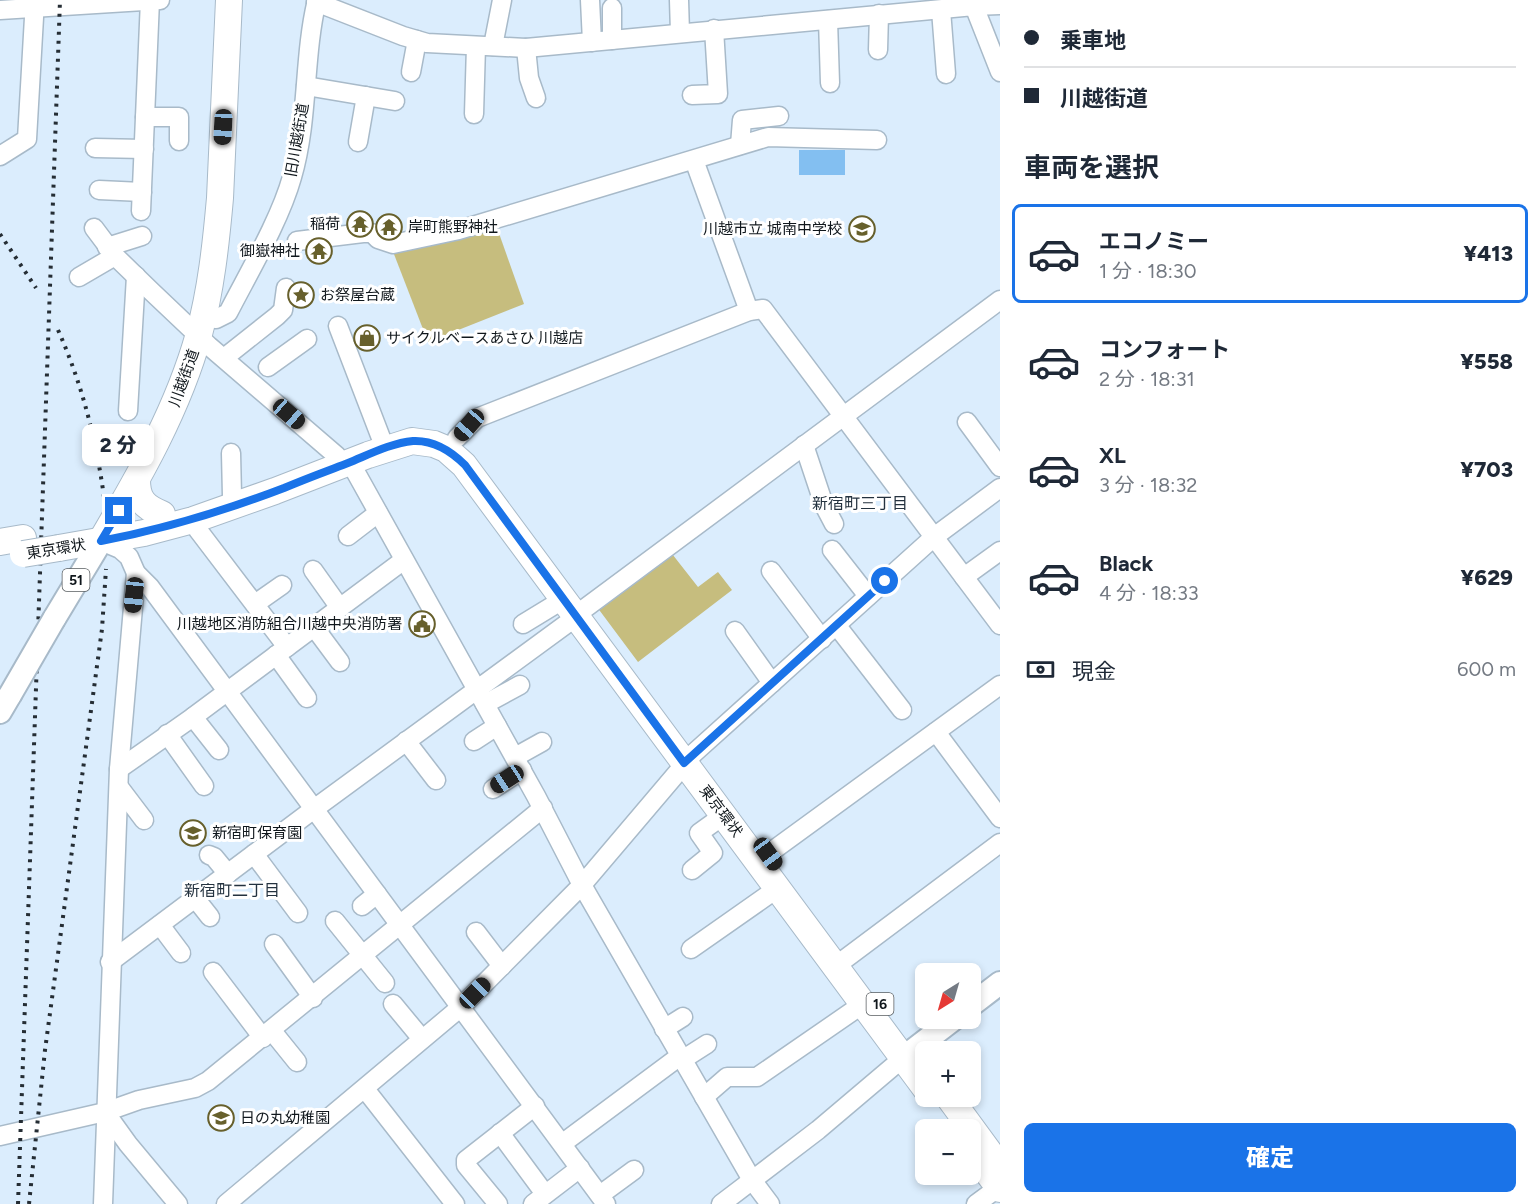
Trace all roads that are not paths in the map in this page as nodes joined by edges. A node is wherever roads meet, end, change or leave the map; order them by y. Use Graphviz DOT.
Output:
graph roads {
  1 [pos="150,0"];
  2 [pos="162,0"];
  3 [pos="229,0"];
  4 [pos="502,0"];
  5 [pos="590,0"];
  6 [pos="679,0"];
  7 [pos="316,1"];
  8 [pos="974,3"];
  9 [pos="35,4"];
  10 [pos="75,4"];
  11 [pos="1000,5"];
  12 [pos="612,8"];
  13 [pos="883,9"];
  14 [pos="0,10"];
  15 [pos="941,10"];
  16 [pos="828,20"];
  17 [pos="714,29"];
  18 [pos="680,33"];
  19 [pos="417,40"];
  20 [pos="612,40"];
  21 [pos="592,42"];
  22 [pos="485,46"];
  23 [pos="526,48"];
  24 [pos="878,50"];
  25 [pos="411,72"];
  26 [pos="1000,72"];
  27 [pos="946,74"];
  28 [pos="830,84"];
  29 [pos="306,86"];
  30 [pos="692,95"];
  31 [pos="366,96"];
  32 [pos="536,98"];
  33 [pos="395,101"];
  34 [pos="474,114"];
  35 [pos="779,116"];
  36 [pos="145,117"];
  37 [pos="877,140"];
  38 [pos="178,141"];
  39 [pos="358,142"];
  40 [pos="740,145"];
  41 [pos="95,148"];
  42 [pos="144,148"];
  43 [pos="0,156"];
  44 [pos="694,160"];
  45 [pos="99,190"];
  46 [pos="142,192"];
  47 [pos="141,211"];
  48 [pos="94,228"];
  49 [pos="142,236"];
  50 [pos="297,241"];
  51 [pos="111,251"];
  52 [pos="136,276"];
  53 [pos="79,278"];
  54 [pos="286,288"];
  55 [pos="1000,300"];
  56 [pos="749,311"];
  57 [pos="201,326"];
  58 [pos="338,326"];
  59 [pos="307,339"];
  60 [pos="224,358"];
  61 [pos="268,367"];
  62 [pos="128,411"];
  63 [pos="843,416"];
  64 [pos="967,422"];
  65 [pos="381,438"];
  66 [pos="457,438"];
  67 [pos="804,446"];
  68 [pos="231,453"];
  69 [pos="344,459"];
  70 [pos="1000,467"];
  71 [pos="137,480"];
  72 [pos="1000,488"];
  73 [pos="232,496"];
  74 [pos="378,513"];
  75 [pos="162,514"];
  76 [pos="193,520"];
  77 [pos="834,524"];
  78 [pos="106,533"];
  79 [pos="348,536"];
  80 [pos="934,537"];
  81 [pos="12,548"];
  82 [pos="832,550"];
  83 [pos="1000,551"];
  84 [pos="404,560"];
  85 [pos="313,570"];
  86 [pos="771,571"];
  87 [pos="136,573"];
  88 [pos="964,577"];
  89 [pos="282,585"];
  90 [pos="868,596"];
  91 [pos="255,604"];
  92 [pos="340,608"];
  93 [pos="575,608"];
  94 [pos="523,624"];
  95 [pos="1000,625"];
  96 [pos="837,626"];
  97 [pos="314,627"];
  98 [pos="735,631"];
  99 [pos="822,639"];
  100 [pos="281,651"];
  101 [pos="340,662"];
  102 [pos="772,683"];
  103 [pos="520,685"];
  104 [pos="1000,685"];
  105 [pos="227,692"];
  106 [pos="481,696"];
  107 [pos="307,698"];
  108 [pos="4,701"];
  109 [pos="902,710"];
  110 [pos="193,717"];
  111 [pos="497,726"];
  112 [pos="936,732"];
  113 [pos="167,734"];
  114 [pos="406,741"];
  115 [pos="474,741"];
  116 [pos="542,742"];
  117 [pos="219,750"];
  118 [pos="689,758"];
  119 [pos="519,764"];
  120 [pos="119,778"];
  121 [pos="436,780"];
  122 [pos="204,786"];
  123 [pos="493,789"];
  124 [pos="543,808"];
  125 [pos="314,809"];
  126 [pos="724,815"];
  127 [pos="1000,818"];
  128 [pos="144,820"];
  129 [pos="1000,843"];
  130 [pos="255,854"];
  131 [pos="768,854"];
  132 [pos="209,855"];
  133 [pos="692,870"];
  134 [pos="228,874"];
  135 [pos="582,885"];
  136 [pos="778,888"];
  137 [pos="377,894"];
  138 [pos="195,898"];
  139 [pos="362,906"];
  140 [pos="298,913"];
  141 [pos="210,917"];
  142 [pos="335,921"];
  143 [pos="160,925"];
  144 [pos="400,926"];
  145 [pos="476,932"];
  146 [pos="274,944"];
  147 [pos="691,949"];
  148 [pos="181,952"];
  149 [pos="363,957"];
  150 [pos="845,959"];
  151 [pos="110,962"];
  152 [pos="502,966"];
  153 [pos="213,972"];
  154 [pos="385,983"];
  155 [pos="1000,983"];
  156 [pos="313,998"];
  157 [pos="981,998"];
  158 [pos="393,1004"];
  159 [pos="863,1004"];
  160 [pos="461,1007"];
  161 [pos="682,1017"];
  162 [pos="664,1029"];
  163 [pos="944,1029"];
  164 [pos="268,1034"];
  165 [pos="422,1039"];
  166 [pos="707,1044"];
  167 [pos="681,1058"];
  168 [pos="914,1058"];
  169 [pos="297,1062"];
  170 [pos="364,1089"];
  171 [pos="704,1097"];
  172 [pos="535,1106"];
  173 [pos="955,1107"];
  174 [pos="105,1112"];
  175 [pos="500,1133"];
  176 [pos="0,1136"];
  177 [pos="563,1143"];
  178 [pos="981,1161"];
  179 [pos="580,1168"];
  180 [pos="634,1170"];
  181 [pos="752,1180"];
  182 [pos="1000,1181"];
  183 [pos="539,1199"];
  184 [pos="603,1200"];
  185 [pos="103,1204"];
  186 [pos="178,1204"];
  187 [pos="226,1204"];
  188 [pos="455,1204"];
  189 [pos="498,1204"];
  190 [pos="721,1204"];
  191 [pos="770,1204"];
  192 [pos="976,1204"];
  1 -- 2 [label="street"];
  1 -- 10 [label="street"];
  1 -- 36 [label="street"];
  3 -- 57 [label="highway, 川越街道"];
  4 -- 22 [label="street"];
  5 -- 21 [label="street"];
  6 -- 18 [label="street"];
  7 -- 19 [label="street"];
  7 -- 29 [label="street, 旧川越街道"];
  8 -- 11 [label="street"];
  8 -- 15 [label="street"];
  8 -- 26 [label="street"];
  9 -- 10 [label="street"];
  9 -- 14 [label="street"];
  9 -- 43 [label="street"];
  12 -- 20 [label="street"];
  13 -- 15 [label="street"];
  13 -- 16 [label="street"];
  13 -- 24 [label="street"];
  15 -- 27 [label="street"];
  16 -- 17 [label="street"];
  16 -- 28 [label="street"];
  17 -- 18 [label="street"];
  17 -- 30 [label="street"];
  18 -- 20 [label="street"];
  19 -- 22 [label="street"];
  19 -- 25 [label="street"];
  20 -- 21 [label="street"];
  21 -- 23 [label="street"];
  22 -- 23 [label="street"];
  22 -- 34 [label="street"];
  23 -- 32 [label="street"];
  29 -- 31 [label="street"];
  29 -- 57 [label="street, 旧川越街道"];
  31 -- 33 [label="street"];
  31 -- 39 [label="street"];
  35 -- 40 [label="street"];
  36 -- 38 [label="street"];
  36 -- 42 [label="street"];
  37 -- 40 [label="street"];
  40 -- 44 [label="street"];
  41 -- 42 [label="street"];
  42 -- 46 [label="street"];
  44 -- 50 [label="street"];
  44 -- 56 [label="street"];
  45 -- 46 [label="street"];
  46 -- 47 [label="street"];
  48 -- 51 [label="street"];
  49 -- 51 [label="street"];
  51 -- 52 [label="street"];
  51 -- 53 [label="street"];
  52 -- 57 [label="street"];
  52 -- 62 [label="street"];
  54 -- 60 [label="street"];
  55 -- 63 [label="street"];
  56 -- 63 [label="street"];
  56 -- 66 [label="street"];
  57 -- 60 [label="street"];
  57 -- 71 [label="highway, 川越街道"];
  58 -- 65 [label="street"];
  59 -- 61 [label="street"];
  60 -- 69 [label="street"];
  63 -- 67 [label="street"];
  63 -- 80 [label="street"];
  64 -- 70 [label="street"];
  65 -- 66 [label="highway, 東京環状 / 16"];
  65 -- 69 [label="highway, 東京環状 / 16"];
  66 -- 93 [label="highway, 東京環状 / 16"];
  67 -- 77 [label="street"];
  67 -- 93 [label="street"];
  68 -- 73 [label="street"];
  69 -- 73 [label="highway, 東京環状 / 16"];
  69 -- 74 [label="street"];
  69 -- 76 [label="highway, 東京環状 / 16"];
  69 -- 93 [label="highway, 東京環状 / 16"];
  71 -- 75 [label="highway"];
  71 -- 78 [label="highway, 川越街道"];
  72 -- 80 [label="street"];
  73 -- 75 [label="highway, 東京環状 / 16"];
  74 -- 79 [label="street"];
  74 -- 84 [label="street"];
  75 -- 78 [label="highway, 東京環状 / 16"];
  76 -- 78 [label="highway, 東京環状 / 16"];
  76 -- 91 [label="street"];
  78 -- 81 [label="highway, 東京環状 / 16"];
  78 -- 87 [label="street"];
  78 -- 108 [label="main road, 川越街道 / 51, bridge"];
  80 -- 88 [label="street"];
  80 -- 90 [label="street"];
  82 -- 90 [label="street"];
  83 -- 88 [label="street"];
  84 -- 92 [label="street"];
  84 -- 106 [label="street"];
  85 -- 92 [label="street"];
  86 -- 99 [label="street"];
  87 -- 105 [label="street"];
  87 -- 120 [label="street"];
  88 -- 95 [label="street"];
  89 -- 91 [label="street"];
  90 -- 96 [label="street"];
  91 -- 100 [label="street"];
  92 -- 97 [label="street"];
  93 -- 94 [label="street"];
  93 -- 106 [label="street"];
  93 -- 118 [label="highway, 東京環状 / 16"];
  96 -- 99 [label="street"];
  96 -- 109 [label="street"];
  97 -- 100 [label="street"];
  97 -- 101 [label="street"];
  98 -- 102 [label="street"];
  99 -- 102 [label="street"];
  100 -- 105 [label="street"];
  100 -- 107 [label="street"];
  102 -- 118 [label="street"];
  103 -- 106 [label="street"];
  104 -- 112 [label="street"];
  105 -- 110 [label="street"];
  105 -- 125 [label="street"];
  106 -- 111 [label="street"];
  106 -- 114 [label="street"];
  110 -- 113 [label="street"];
  110 -- 117 [label="street"];
  111 -- 115 [label="street"];
  111 -- 119 [label="street"];
  112 -- 127 [label="street"];
  112 -- 131 [label="street"];
  113 -- 120 [label="street"];
  113 -- 122 [label="street"];
  114 -- 121 [label="street"];
  114 -- 125 [label="street"];
  116 -- 119 [label="street"];
  118 -- 126 [label="highway, 東京環状 / 16"];
  118 -- 131 [label="highway, 東京環状 / 16"];
  118 -- 135 [label="street"];
  119 -- 123 [label="street"];
  119 -- 124 [label="street"];
  120 -- 128 [label="street"];
  120 -- 151 [label="street"];
  124 -- 135 [label="street"];
  124 -- 144 [label="street"];
  125 -- 130 [label="street"];
  125 -- 137 [label="street"];
  126 -- 133 [label="street"];
  126 -- 136 [label="highway, 東京環状 / 16"];
  129 -- 150 [label="street"];
  130 -- 134 [label="street"];
  130 -- 140 [label="street"];
  131 -- 150 [label="highway, 東京環状 / 16"];
  132 -- 134 [label="street"];
  134 -- 138 [label="street"];
  135 -- 152 [label="street"];
  135 -- 162 [label="street"];
  136 -- 147 [label="street"];
  136 -- 159 [label="highway, 東京環状 / 16"];
  137 -- 139 [label="street"];
  137 -- 144 [label="street"];
  138 -- 141 [label="street"];
  138 -- 143 [label="street"];
  142 -- 149 [label="street"];
  143 -- 148 [label="street"];
  143 -- 151 [label="street"];
  144 -- 149 [label="street"];
  144 -- 160 [label="street"];
  145 -- 152 [label="street"];
  146 -- 156 [label="street"];
  149 -- 154 [label="street"];
  149 -- 156 [label="street"];
  150 -- 168 [label="highway, 東京環状 / 16"];
  151 -- 174 [label="street"];
  152 -- 160 [label="street"];
  153 -- 164 [label="street"];
  155 -- 157 [label="main road"];
  156 -- 164 [label="street"];
  158 -- 165 [label="street"];
  159 -- 168 [label="highway, 東京環状 / 16"];
  159 -- 171 [label="street"];
  160 -- 165 [label="street"];
  160 -- 172 [label="street"];
  161 -- 162 [label="street"];
  162 -- 167 [label="street"];
  163 -- 168 [label="main road"];
  164 -- 169 [label="street"];
  164 -- 174 [label="street"];
  165 -- 170 [label="street"];
  166 -- 167 [label="street"];
  167 -- 171 [label="street"];
  167 -- 177 [label="street"];
  168 -- 181 [label="street"];
  170 -- 187 [label="street"];
  170 -- 188 [label="street"];
  171 -- 181 [label="street"];
  172 -- 175 [label="street"];
  172 -- 177 [label="street"];
  173 -- 182 [label="highway"];
  174 -- 176 [label="street"];
  174 -- 185 [label="street"];
  174 -- 186 [label="street"];
  175 -- 183 [label="street"];
  175 -- 189 [label="street"];
  177 -- 179 [label="street"];
  178 -- 182 [label="highway"];
  179 -- 183 [label="street"];
  179 -- 184 [label="street"];
  180 -- 184 [label="street"];
  181 -- 190 [label="street"];
  181 -- 191 [label="street"];
  182 -- 192 [label="street"];
}
